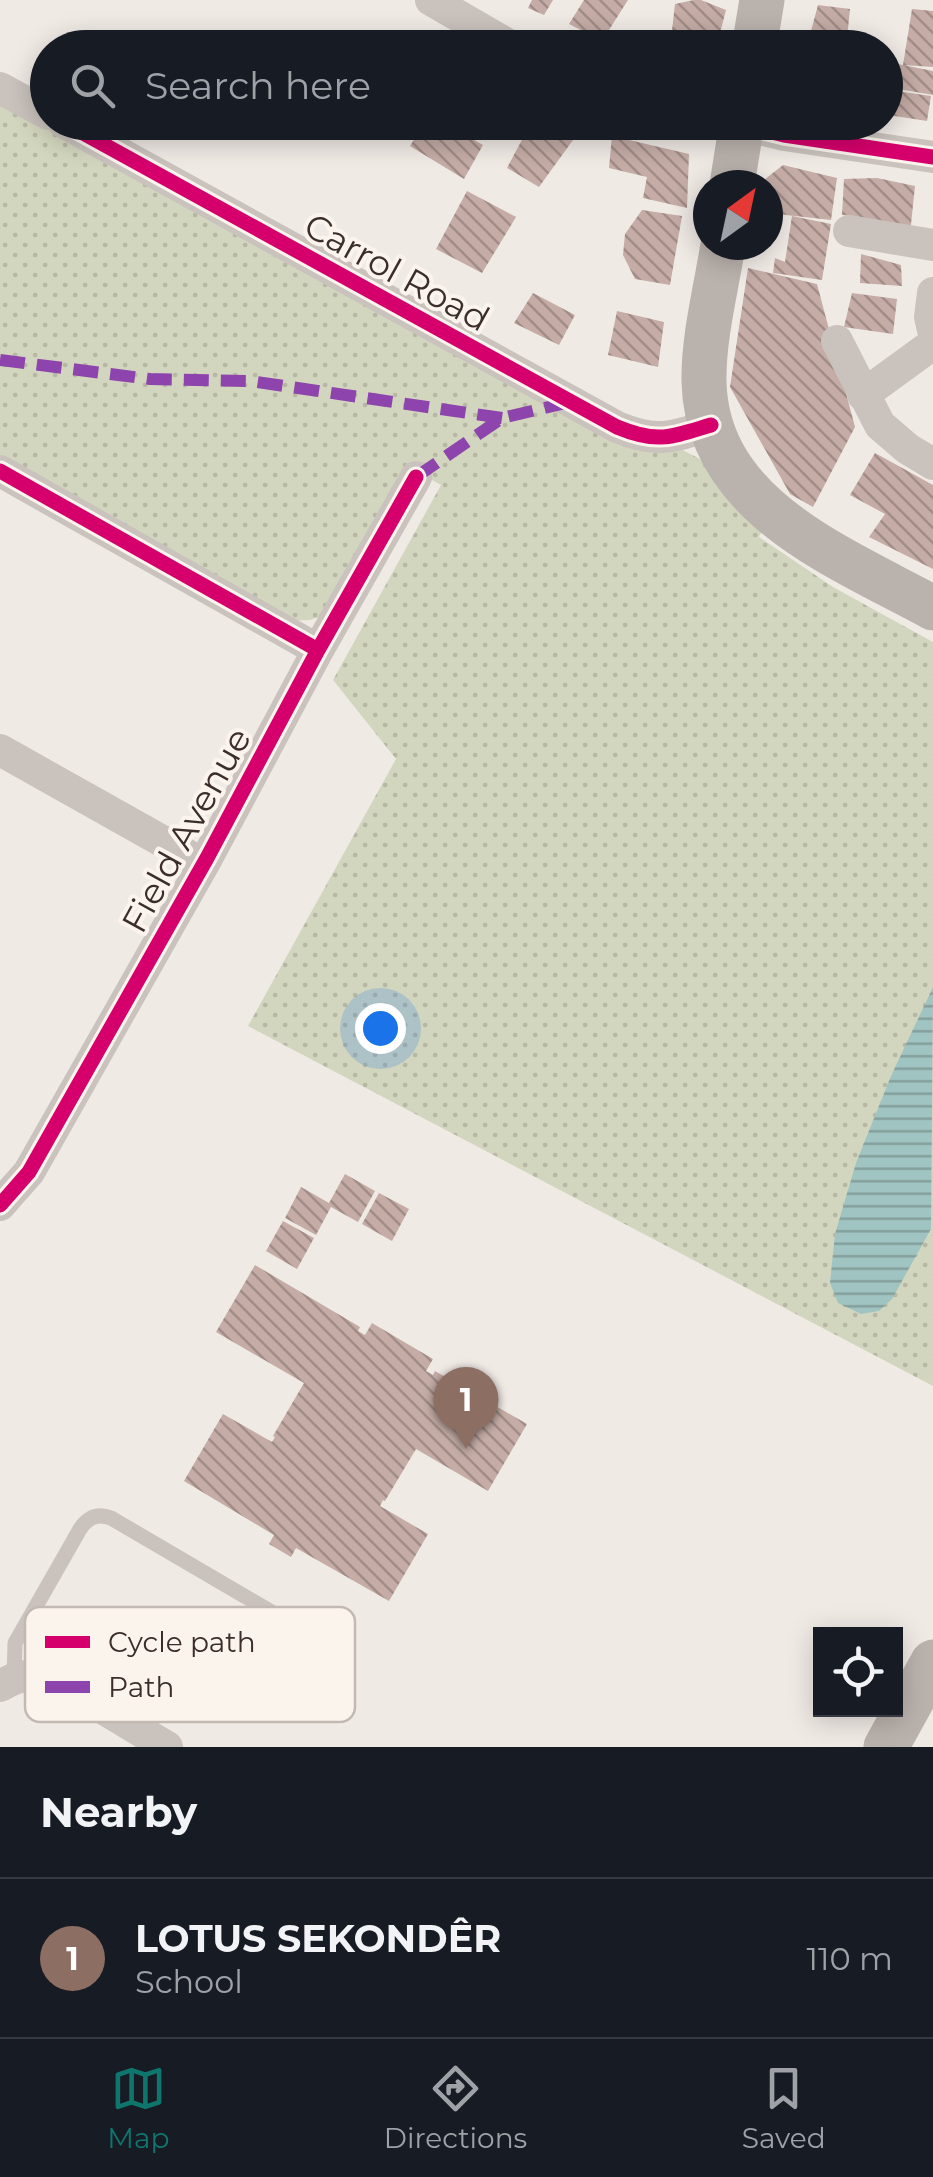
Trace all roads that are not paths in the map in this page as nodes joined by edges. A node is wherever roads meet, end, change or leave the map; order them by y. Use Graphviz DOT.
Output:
graph roads {
  1 [pos="431,0"];
  2 [pos="762,0"];
  3 [pos="483,30"];
  4 [pos="757,30"];
  5 [pos="0,88"];
  6 [pos="30,104"];
  7 [pos="96,140"];
  8 [pos="736,140"];
  9 [pos="816,140"];
  10 [pos="933,158"];
  11 [pos="733,170"];
  12 [pos="849,230"];
  13 [pos="933,245"];
  14 [pos="721,260"];
  15 [pos="933,292"];
  16 [pos="933,330"];
  17 [pos="837,341"];
  18 [pos="933,344"];
  19 [pos="863,395"];
  20 [pos="711,425"];
  21 [pos="933,464"];
  22 [pos="0,471"];
  23 [pos="416,477"];
  24 [pos="933,608"];
  25 [pos="318,650"];
  26 [pos="0,750"];
  27 [pos="203,864"];
  28 [pos="0,1206"];
  29 [pos="35,1607"];
  30 [pos="265,1607"];
  31 [pos="25,1624"];
  32 [pos="933,1662"];
  33 [pos="7,1682"];
  34 [pos="123,1722"];
  35 [pos="166,1747"];
  36 [pos="886,1747"];
  1 -- 3 [label="street"];
  2 -- 4 [label="street"];
  5 -- 6 [label="street"];
  7 -- 20 [label="street, Carrol Road"];
  8 -- 11 [label="street"];
  9 -- 10 [label="street"];
  12 -- 13 [label="street"];
  14 -- 20 [label="street"];
  15 -- 16 [label="street"];
  17 -- 19 [label="street"];
  18 -- 19 [label="street"];
  19 -- 21 [label="street"];
  20 -- 24 [label="street"];
  22 -- 25 [label="street"];
  23 -- 25 [label="street, Field Avenue"];
  25 -- 27 [label="street, Field Avenue"];
  26 -- 27 [label="street"];
  27 -- 28 [label="street, Field Avenue"];
  29 -- 30 [label="lane"];
  31 -- 33 [label="lane"];
  32 -- 36 [label="street"];
  34 -- 35 [label="street"];
}
